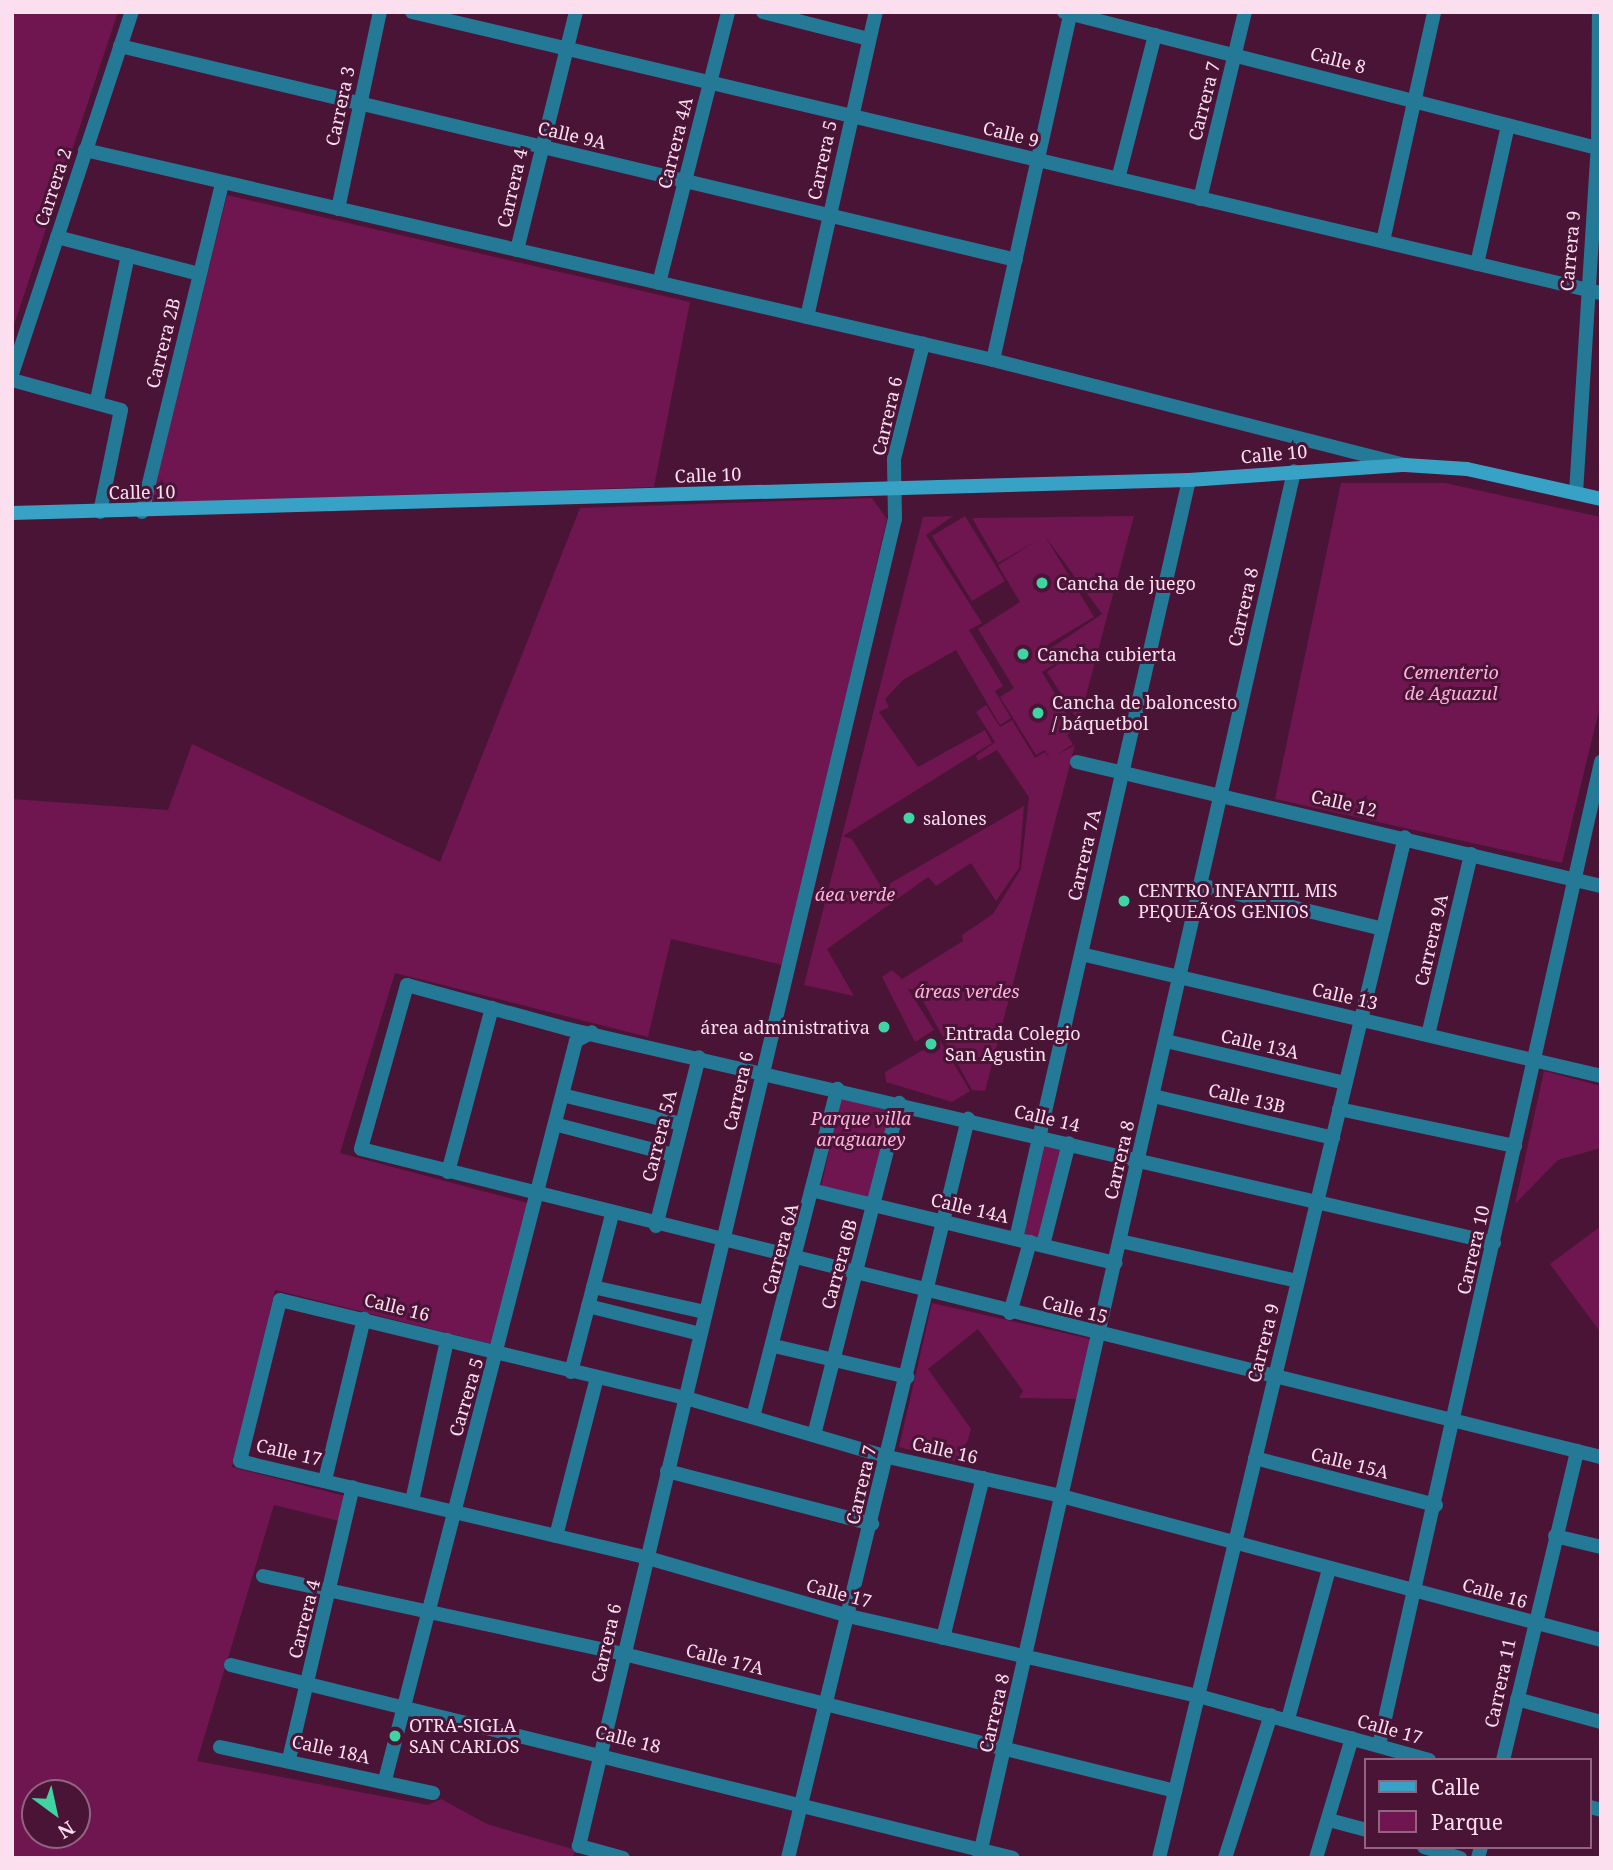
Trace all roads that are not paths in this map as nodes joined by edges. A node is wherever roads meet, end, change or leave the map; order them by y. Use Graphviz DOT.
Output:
graph roads {
  1 [pos="132,12"];
  2 [pos="380,12"];
  3 [pos="412,12"];
  4 [pos="576,12"];
  5 [pos="728,12"];
  6 [pos="763,12"];
  7 [pos="876,12"];
  8 [pos="1245,12"];
  9 [pos="1599,12"];
  10 [pos="1068,13"];
  11 [pos="1431,13"];
  12 [pos="1155,35"];
  13 [pos="869,39"];
  14 [pos="120,46"];
  15 [pos="567,47"];
  16 [pos="1235,53"];
  17 [pos="1600,65"];
  18 [pos="711,78"];
  19 [pos="1413,100"];
  20 [pos="361,102"];
  21 [pos="852,115"];
  22 [pos="1508,125"];
  23 [pos="541,148"];
  24 [pos="1600,148"];
  25 [pos="85,150"];
  26 [pos="1039,161"];
  27 [pos="1118,179"];
  28 [pos="685,181"];
  29 [pos="222,183"];
  30 [pos="1200,199"];
  31 [pos="338,209"];
  32 [pos="830,217"];
  33 [pos="57,237"];
  34 [pos="1383,241"];
  35 [pos="517,250"];
  36 [pos="128,255"];
  37 [pos="1016,260"];
  38 [pos="1477,264"];
  39 [pos="199,274"];
  40 [pos="659,283"];
  41 [pos="1586,290"];
  42 [pos="1601,293"];
  43 [pos="807,317"];
  44 [pos="923,344"];
  45 [pos="993,360"];
  46 [pos="12,374"];
  47 [pos="12,380"];
  48 [pos="97,400"];
  49 [pos="1405,465"];
  50 [pos="1294,471"];
  51 [pos="1189,480"];
  52 [pos="895,489"];
  53 [pos="1576,493"];
  54 [pos="1601,499"];
  55 [pos="100,512"];
  56 [pos="142,512"];
  57 [pos="12,513"];
  58 [pos="1077,762"];
  59 [pos="1601,762"];
  60 [pos="1122,773"];
  61 [pos="1221,795"];
  62 [pos="1405,837"];
  63 [pos="1471,854"];
  64 [pos="1574,880"];
  65 [pos="1200,886"];
  66 [pos="1601,886"];
  67 [pos="1382,929"];
  68 [pos="1081,954"];
  69 [pos="1180,977"];
  70 [pos="492,1008"];
  71 [pos="1361,1020"];
  72 [pos="592,1032"];
  73 [pos="1428,1035"];
  74 [pos="1166,1041"];
  75 [pos="699,1057"];
  76 [pos="1535,1060"];
  77 [pos="763,1071"];
  78 [pos="1601,1076"];
  79 [pos="1345,1083"];
  80 [pos="837,1089"];
  81 [pos="566,1096"];
  82 [pos="1153,1096"];
  83 [pos="899,1103"];
  84 [pos="1339,1109"];
  85 [pos="968,1119"];
  86 [pos="682,1124"];
  87 [pos="558,1125"];
  88 [pos="1040,1136"];
  89 [pos="1333,1138"];
  90 [pos="1069,1143"];
  91 [pos="1515,1146"];
  92 [pos="673,1155"];
  93 [pos="1139,1159"];
  94 [pos="448,1172"];
  95 [pos="815,1191"];
  96 [pos="541,1196"];
  97 [pos="1317,1201"];
  98 [pos="875,1205"];
  99 [pos="612,1215"];
  100 [pos="944,1222"];
  101 [pos="656,1226"];
  102 [pos="1120,1241"];
  103 [pos="723,1242"];
  104 [pos="1030,1242"];
  105 [pos="1494,1243"];
  106 [pos="797,1261"];
  107 [pos="1115,1263"];
  108 [pos="857,1275"];
  109 [pos="1298,1281"];
  110 [pos="593,1287"];
  111 [pos="928,1292"];
  112 [pos="588,1306"];
  113 [pos="705,1312"];
  114 [pos="1010,1313"];
  115 [pos="364,1319"];
  116 [pos="700,1334"];
  117 [pos="1100,1335"];
  118 [pos="447,1340"];
  119 [pos="774,1346"];
  120 [pos="498,1353"];
  121 [pos="832,1360"];
  122 [pos="571,1372"];
  123 [pos="907,1377"];
  124 [pos="1274,1377"];
  125 [pos="597,1378"];
  126 [pos="685,1398"];
  127 [pos="753,1417"];
  128 [pos="1454,1421"];
  129 [pos="814,1435"];
  130 [pos="1577,1451"];
  131 [pos="888,1457"];
  132 [pos="1601,1457"];
  133 [pos="1255,1458"];
  134 [pos="240,1461"];
  135 [pos="667,1471"];
  136 [pos="983,1478"];
  137 [pos="325,1480"];
  138 [pos="353,1487"];
  139 [pos="1065,1497"];
  140 [pos="412,1501"];
  141 [pos="1436,1505"];
  142 [pos="452,1513"];
  143 [pos="872,1524"];
  144 [pos="556,1536"];
  145 [pos="1555,1536"];
  146 [pos="1234,1546"];
  147 [pos="1601,1548"];
  148 [pos="645,1557"];
  149 [pos="1329,1569"];
  150 [pos="262,1576"];
  151 [pos="331,1590"];
  152 [pos="1417,1591"];
  153 [pos="426,1611"];
  154 [pos="849,1616"];
  155 [pos="1532,1623"];
  156 [pos="943,1638"];
  157 [pos="1601,1640"];
  158 [pos="624,1654"];
  159 [pos="1027,1658"];
  160 [pos="231,1665"];
  161 [pos="308,1683"];
  162 [pos="1198,1696"];
  163 [pos="1517,1699"];
  164 [pos="825,1703"];
  165 [pos="402,1705"];
  166 [pos="1271,1715"];
  167 [pos="1288,1719"];
  168 [pos="1601,1722"];
  169 [pos="1352,1738"];
  170 [pos="1380,1745"];
  171 [pos="220,1747"];
  172 [pos="1005,1749"];
  173 [pos="601,1752"];
  174 [pos="1422,1758"];
  175 [pos="1503,1758"];
  176 [pos="289,1759"];
  177 [pos="385,1780"];
  178 [pos="1175,1791"];
  179 [pos="433,1793"];
  180 [pos="804,1803"];
  181 [pos="1329,1820"];
  182 [pos="1364,1829"];
  183 [pos="1431,1849"];
  184 [pos="980,1854"];
  185 [pos="623,1858"];
  186 [pos="788,1858"];
  187 [pos="1013,1858"];
  188 [pos="1158,1858"];
  189 [pos="1225,1858"];
  190 [pos="1316,1858"];
  191 [pos="1460,1858"];
  1 -- 14 [label="street, Carrera 2"];
  2 -- 20 [label="street, Carrera 3"];
  3 -- 15 [label="street, Calle 9"];
  4 -- 15 [label="street, Carrera 4"];
  5 -- 18 [label="street, Carrera 4A"];
  6 -- 13 [label="street"];
  7 -- 13 [label="street, Carrera 5"];
  8 -- 16 [label="street, Carrera 7"];
  9 -- 17 [label="street, Carrera 9"];
  10 -- 12 [label="street, Calle 8"];
  10 -- 26 [label="street"];
  11 -- 19 [label="street"];
  12 -- 16 [label="street, Calle 8"];
  12 -- 27 [label="street"];
  13 -- 21 [label="street, Carrera 5"];
  14 -- 20 [label="street, Calle 9A"];
  14 -- 25 [label="street, Carrera 2"];
  15 -- 18 [label="street, Calle 9"];
  15 -- 23 [label="street, Carrera 4"];
  16 -- 19 [label="street, Calle 8"];
  16 -- 30 [label="street, Carrera 7"];
  17 -- 24 [label="street, Carrera 9"];
  18 -- 21 [label="street, Calle 9"];
  18 -- 28 [label="street, Carrera 4A"];
  19 -- 22 [label="street, Calle 8"];
  19 -- 34 [label="street"];
  20 -- 23 [label="street, Calle 9A"];
  20 -- 31 [label="street, Carrera 3"];
  21 -- 26 [label="street, Calle 9"];
  21 -- 32 [label="street, Carrera 5"];
  22 -- 24 [label="street, Calle 8"];
  22 -- 38 [label="street"];
  23 -- 28 [label="street, Calle 9A"];
  23 -- 35 [label="street, Carrera 4"];
  24 -- 41 [label="street, Carrera 9"];
  25 -- 29 [label="street, Calle 10"];
  25 -- 33 [label="street, Carrera 2"];
  26 -- 27 [label="street, Calle 9"];
  26 -- 37 [label="street"];
  27 -- 30 [label="street, Calle 9"];
  28 -- 32 [label="street, Calle 9A"];
  28 -- 40 [label="street, Carrera 4A"];
  29 -- 31 [label="street, Calle 10"];
  29 -- 39 [label="street, Carrera 2B"];
  30 -- 34 [label="street, Calle 9"];
  31 -- 35 [label="street, Calle 10"];
  32 -- 37 [label="street, Calle 9A"];
  32 -- 43 [label="street, Carrera 5"];
  33 -- 36 [label="street"];
  33 -- 46 [label="street, Carrera 2"];
  34 -- 38 [label="street, Calle 9"];
  35 -- 40 [label="street, Calle 10"];
  36 -- 39 [label="street"];
  36 -- 48 [label="street"];
  37 -- 45 [label="street"];
  38 -- 41 [label="street, Calle 9"];
  39 -- 56 [label="street, Carrera 2B"];
  40 -- 43 [label="street, Calle 10"];
  41 -- 42 [label="street, Calle 9"];
  41 -- 53 [label="street, Carrera 9"];
  43 -- 44 [label="street, Calle 10"];
  44 -- 45 [label="street, Calle 10"];
  44 -- 52 [label="street, Carrera 6"];
  45 -- 49 [label="street, Calle 10"];
  47 -- 48 [label="street"];
  48 -- 55 [label="street"];
  49 -- 50 [label="street, Calle 10"];
  49 -- 53 [label="street, Calle 10"];
  50 -- 51 [label="street, Calle 10"];
  50 -- 61 [label="street, Carrera 8"];
  51 -- 52 [label="street, Calle 10"];
  51 -- 60 [label="street, Carrera 7A"];
  52 -- 56 [label="street, Calle 10"];
  52 -- 77 [label="street, Carrera 6"];
  53 -- 54 [label="street, Calle 10"];
  55 -- 56 [label="street, Calle 10"];
  55 -- 57 [label="street, Calle 10"];
  58 -- 60 [label="street, Calle 12"];
  59 -- 64 [label="street, Carrera 10"];
  60 -- 61 [label="street, Calle 12"];
  60 -- 68 [label="street, Carrera 7A"];
  61 -- 62 [label="street, Calle 12"];
  61 -- 65 [label="street, Carrera 8"];
  62 -- 63 [label="street, Calle 12"];
  62 -- 67 [label="street, Carrera 9"];
  63 -- 64 [label="street, Calle 12"];
  63 -- 73 [label="street, Carrera 9A"];
  64 -- 66 [label="street, Calle 12"];
  64 -- 76 [label="street, Carrera 10"];
  65 -- 67 [label="street"];
  65 -- 69 [label="street, Carrera 8"];
  67 -- 71 [label="street, Carrera 9"];
  68 -- 69 [label="street, Calle 13"];
  68 -- 88 [label="street, Carrera 7A"];
  69 -- 71 [label="street, Calle 13"];
  69 -- 74 [label="street, Carrera 8"];
  70 -- 72 [label="street, Calle 14"];
  70 -- 94 [label="street"];
  70 -- 94 [label="street, Calle 15"];
  71 -- 73 [label="street, Calle 13"];
  71 -- 79 [label="street, Carrera 9"];
  72 -- 75 [label="street, Calle 14"];
  72 -- 81 [label="street, Carrera 5"];
  73 -- 76 [label="street, Calle 13"];
  74 -- 79 [label="street, Calle 13A"];
  74 -- 82 [label="street, Carrera 8"];
  75 -- 77 [label="street, Calle 14"];
  75 -- 86 [label="street, Carrera 5A"];
  76 -- 78 [label="street, Calle 13"];
  76 -- 91 [label="street, Carrera 10"];
  77 -- 80 [label="street, Calle 14"];
  77 -- 103 [label="street, Carrera 6"];
  79 -- 84 [label="street, Carrera 9"];
  80 -- 83 [label="street, Calle 14"];
  80 -- 95 [label="street, Carrera 6A"];
  81 -- 86 [label="street"];
  81 -- 87 [label="street, Carrera 5"];
  82 -- 89 [label="street, Calle 13B"];
  82 -- 93 [label="street, Carrera 8"];
  83 -- 85 [label="street, Calle 14"];
  83 -- 98 [label="street, Carrera 6B"];
  84 -- 89 [label="street, Carrera 9"];
  84 -- 91 [label="street"];
  85 -- 88 [label="street, Calle 14"];
  85 -- 100 [label="street, Carrera 7"];
  86 -- 92 [label="street, Carrera 5A"];
  87 -- 92 [label="street"];
  87 -- 96 [label="street, Carrera 5"];
  88 -- 90 [label="street, Calle 14"];
  88 -- 104 [label="street, Carrera 7A"];
  89 -- 97 [label="street, Carrera 9"];
  90 -- 93 [label="street, Calle 14"];
  90 -- 104 [label="street, Carrera 7A"];
  91 -- 105 [label="street, Carrera 10"];
  92 -- 101 [label="street, Carrera 5A"];
  93 -- 97 [label="street, Calle 14"];
  93 -- 102 [label="street, Carrera 8"];
  94 -- 96 [label="street, Calle 15"];
  95 -- 98 [label="street, Calle 14A"];
  95 -- 106 [label="street, Carrera 6A"];
  96 -- 99 [label="street, Calle 15"];
  96 -- 120 [label="street, Carrera 5"];
  97 -- 105 [label="street, Calle 14"];
  97 -- 109 [label="street, Carrera 9"];
  98 -- 100 [label="street, Calle 14A"];
  98 -- 108 [label="street, Carrera 6B"];
  99 -- 101 [label="street, Calle 15"];
  99 -- 110 [label="street"];
  100 -- 104 [label="street, Calle 14A"];
  100 -- 111 [label="street, Carrera 7"];
  101 -- 103 [label="street, Calle 15"];
  102 -- 107 [label="street, Carrera 8"];
  102 -- 109 [label="street"];
  103 -- 106 [label="street, Calle 15"];
  103 -- 113 [label="street, Carrera 6"];
  104 -- 107 [label="street, Calle 14A"];
  104 -- 114 [label="street, Carrera 7A"];
  105 -- 128 [label="street, Carrera 10"];
  106 -- 108 [label="street, Calle 15"];
  106 -- 119 [label="street, Carrera 6A"];
  107 -- 117 [label="street, Carrera 8"];
  108 -- 111 [label="street, Calle 15"];
  108 -- 121 [label="street, Carrera 6B"];
  109 -- 124 [label="street, Carrera 9"];
  110 -- 112 [label="street"];
  110 -- 113 [label="street"];
  111 -- 114 [label="street, Calle 15"];
  111 -- 123 [label="street, Carrera 7"];
  112 -- 116 [label="street"];
  112 -- 122 [label="street"];
  113 -- 116 [label="street, Carrera 6"];
  114 -- 117 [label="street, Calle 15"];
  115 -- 118 [label="street, Calle 16"];
  115 -- 134 [label="street, Calle 16"];
  115 -- 137 [label="street"];
  116 -- 126 [label="street, Carrera 6"];
  117 -- 124 [label="street, Calle 15"];
  117 -- 139 [label="street, Carrera 8"];
  118 -- 120 [label="street, Calle 16"];
  118 -- 140 [label="street"];
  119 -- 121 [label="street"];
  119 -- 127 [label="street, Carrera 6A"];
  120 -- 122 [label="street, Calle 16"];
  120 -- 142 [label="street, Carrera 5"];
  121 -- 123 [label="street"];
  121 -- 129 [label="street, Carrera 6B"];
  122 -- 125 [label="street, Calle 16"];
  123 -- 131 [label="street, Carrera 7"];
  124 -- 128 [label="street, Calle 15"];
  124 -- 133 [label="street, Carrera 9"];
  125 -- 126 [label="street, Calle 16"];
  125 -- 144 [label="street"];
  126 -- 127 [label="street, Calle 16"];
  126 -- 135 [label="street, Carrera 6"];
  127 -- 129 [label="street, Calle 16"];
  128 -- 130 [label="street, Calle 15"];
  128 -- 141 [label="street, Carrera 10"];
  129 -- 131 [label="street, Calle 16"];
  130 -- 132 [label="street, Calle 15"];
  130 -- 145 [label="street, Carrera 11"];
  131 -- 136 [label="street, Calle 16"];
  131 -- 143 [label="street, Carrera 7"];
  133 -- 141 [label="street, Calle 15A"];
  133 -- 146 [label="street, Carrera 9"];
  134 -- 137 [label="street, Calle 17"];
  135 -- 143 [label="street"];
  135 -- 148 [label="street, Carrera 6"];
  136 -- 139 [label="street, Calle 16"];
  136 -- 156 [label="street"];
  137 -- 138 [label="street, Calle 17"];
  138 -- 140 [label="street, Calle 17"];
  138 -- 151 [label="street, Carrera 4"];
  139 -- 146 [label="street, Calle 16"];
  139 -- 159 [label="street, Carrera 8"];
  140 -- 142 [label="street, Calle 17"];
  141 -- 152 [label="street, Carrera 10"];
  142 -- 144 [label="street, Calle 17"];
  142 -- 153 [label="street, Carrera 5"];
  143 -- 154 [label="street, Carrera 7"];
  144 -- 148 [label="street, Calle 17"];
  145 -- 147 [label="street"];
  145 -- 155 [label="street, Carrera 11"];
  146 -- 149 [label="street, Calle 16"];
  146 -- 162 [label="street, Carrera 9"];
  148 -- 154 [label="street, Calle 17"];
  148 -- 158 [label="street, Carrera 6"];
  149 -- 152 [label="street, Calle 16"];
  149 -- 167 [label="street"];
  150 -- 151 [label="street, Calle 17A"];
  151 -- 153 [label="street, Calle 17A"];
  151 -- 161 [label="street, Carrera 4"];
  152 -- 155 [label="street, Calle 16"];
  152 -- 170 [label="street, Carrera 10"];
  153 -- 158 [label="street, Calle 17A"];
  153 -- 165 [label="street, Carrera 5"];
  154 -- 156 [label="street, Calle 17"];
  154 -- 164 [label="street, Carrera 7"];
  155 -- 157 [label="street, Calle 16"];
  155 -- 163 [label="street, Carrera 11"];
  156 -- 159 [label="street, Calle 17"];
  158 -- 164 [label="street, Calle 17A"];
  158 -- 173 [label="street, Carrera 6"];
  159 -- 162 [label="street, Calle 17"];
  159 -- 172 [label="street, Carrera 8"];
  160 -- 161 [label="street, Calle 18"];
  161 -- 165 [label="street, Calle 18"];
  161 -- 176 [label="street, Carrera 4"];
  162 -- 166 [label="street, Calle 17"];
  162 -- 178 [label="street, Carrera 9"];
  163 -- 168 [label="street"];
  163 -- 175 [label="street, Carrera 11"];
  164 -- 172 [label="street, Calle 17A"];
  164 -- 180 [label="street, Carrera 7"];
  165 -- 173 [label="street, Calle 18"];
  165 -- 177 [label="street, Carrera 5"];
  166 -- 167 [label="street, Calle 17"];
  166 -- 189 [label="street"];
  167 -- 169 [label="street, Calle 17"];
  169 -- 170 [label="street, Calle 17"];
  169 -- 181 [label="street"];
  170 -- 174 [label="street, Calle 17"];
  171 -- 176 [label="street, Calle 18A"];
  172 -- 178 [label="street, Calle 17A"];
  172 -- 184 [label="street, Carrera 8"];
  173 -- 180 [label="street, Calle 18"];
  173 -- 185 [label="street, Carrera 6"];
  176 -- 177 [label="street, Calle 18A"];
  177 -- 179 [label="street, Calle 18A"];
  178 -- 188 [label="street, Carrera 9"];
  180 -- 184 [label="street, Calle 18"];
  180 -- 186 [label="street, Carrera 7"];
  181 -- 182 [label="street"];
  181 -- 190 [label="street"];
  183 -- 191 [label="street"];
  184 -- 187 [label="street, Calle 18"];
}
